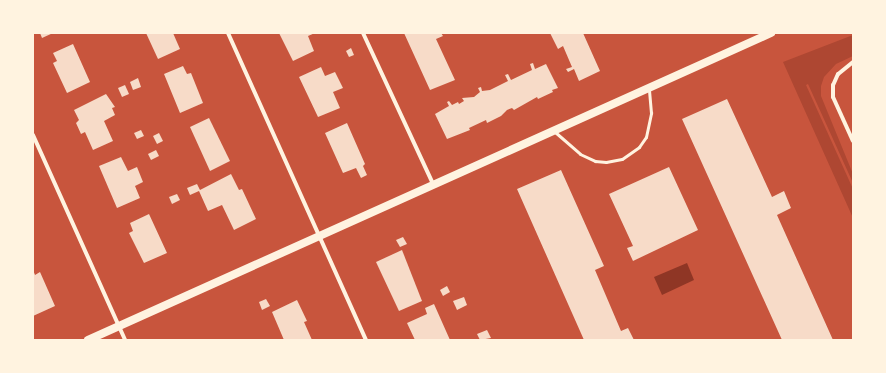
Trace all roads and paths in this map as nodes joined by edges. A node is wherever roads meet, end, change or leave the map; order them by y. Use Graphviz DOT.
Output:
graph roads {
  1 [pos="228,33"];
  2 [pos="363,33"];
  3 [pos="771,33"];
  4 [pos="853,62"];
  5 [pos="648,88"];
  6 [pos="554,130"];
  7 [pos="33,134"];
  8 [pos="853,141"];
  9 [pos="434,184"];
  10 [pos="319,236"];
  11 [pos="119,326"];
  12 [pos="88,340"];
  13 [pos="125,340"];
  14 [pos="366,340"];
  1 -- 10 [label="street"];
  2 -- 9 [label="street"];
  3 -- 5 [label="main road"];
  4 -- 8 [label="street"];
  5 -- 6 [label="main road"];
  5 -- 6 [label="lane"];
  6 -- 9 [label="main road"];
  7 -- 11 [label="street"];
  9 -- 10 [label="main road"];
  10 -- 11 [label="main road"];
  10 -- 14 [label="street"];
  11 -- 12 [label="main road"];
  11 -- 13 [label="street"];
}
